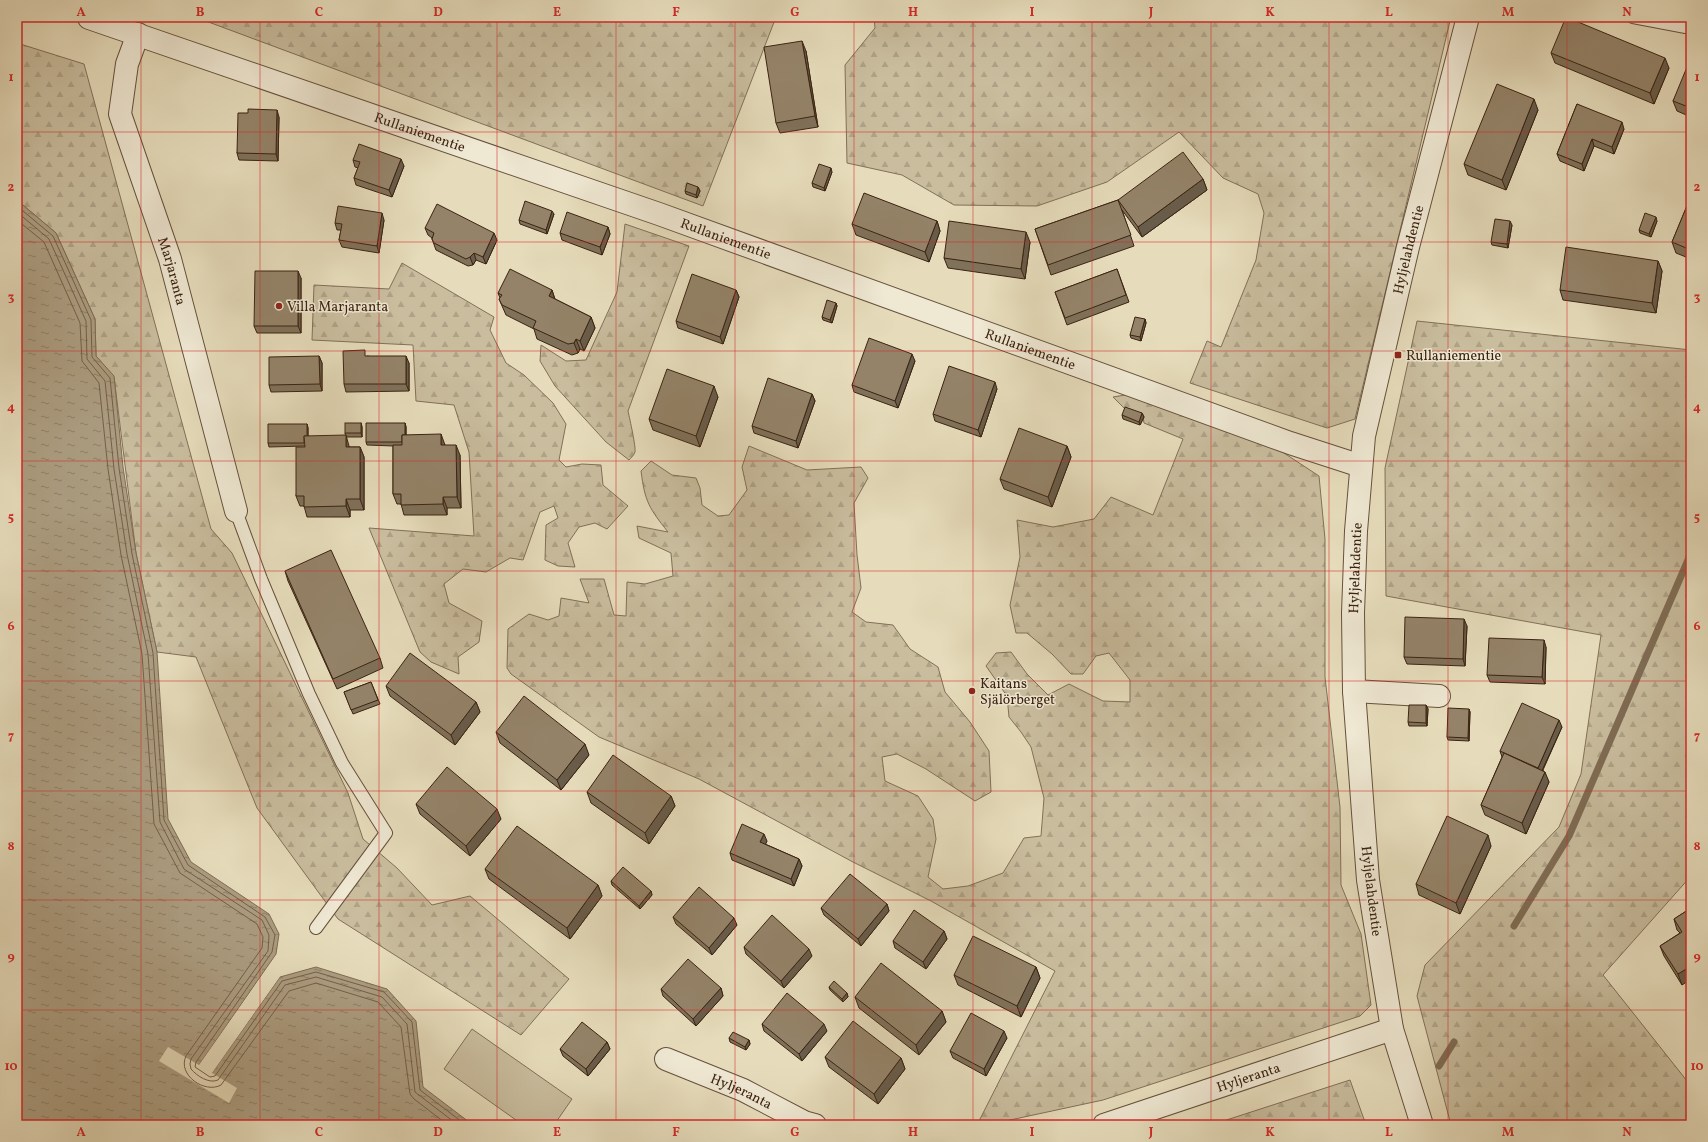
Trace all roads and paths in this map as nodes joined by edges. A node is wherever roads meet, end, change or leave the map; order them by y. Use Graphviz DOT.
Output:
graph roads {
  1 [pos="1468,17"];
  2 [pos="1633,17"];
  3 [pos="89,18"];
  4 [pos="1691,28"];
  5 [pos="138,34"];
  6 [pos="1361,466"];
  7 [pos="236,511"];
  8 [pos="1354,692"];
  9 [pos="1439,696"];
  10 [pos="316,928"];
  11 [pos="1392,1029"];
  12 [pos="666,1059"];
  13 [pos="815,1125"];
  14 [pos="1104,1125"];
  15 [pos="1422,1125"];
  1 -- 6 [label="street, Hyljelahdentie"];
  2 -- 4 [label="lane"];
  3 -- 5 [label="street, Rullaniementie"];
  5 -- 6 [label="street, Rullaniementie"];
  5 -- 7 [label="street, Marjaranta"];
  6 -- 8 [label="street, Hyljelahdentie"];
  7 -- 10 [label="lane"];
  8 -- 9 [label="street"];
  8 -- 11 [label="street, Hyljelahdentie"];
  11 -- 14 [label="street, Hyljeranta"];
  11 -- 15 [label="street, Hyljelahdentie"];
  12 -- 13 [label="street, Hyljeranta"];
}
